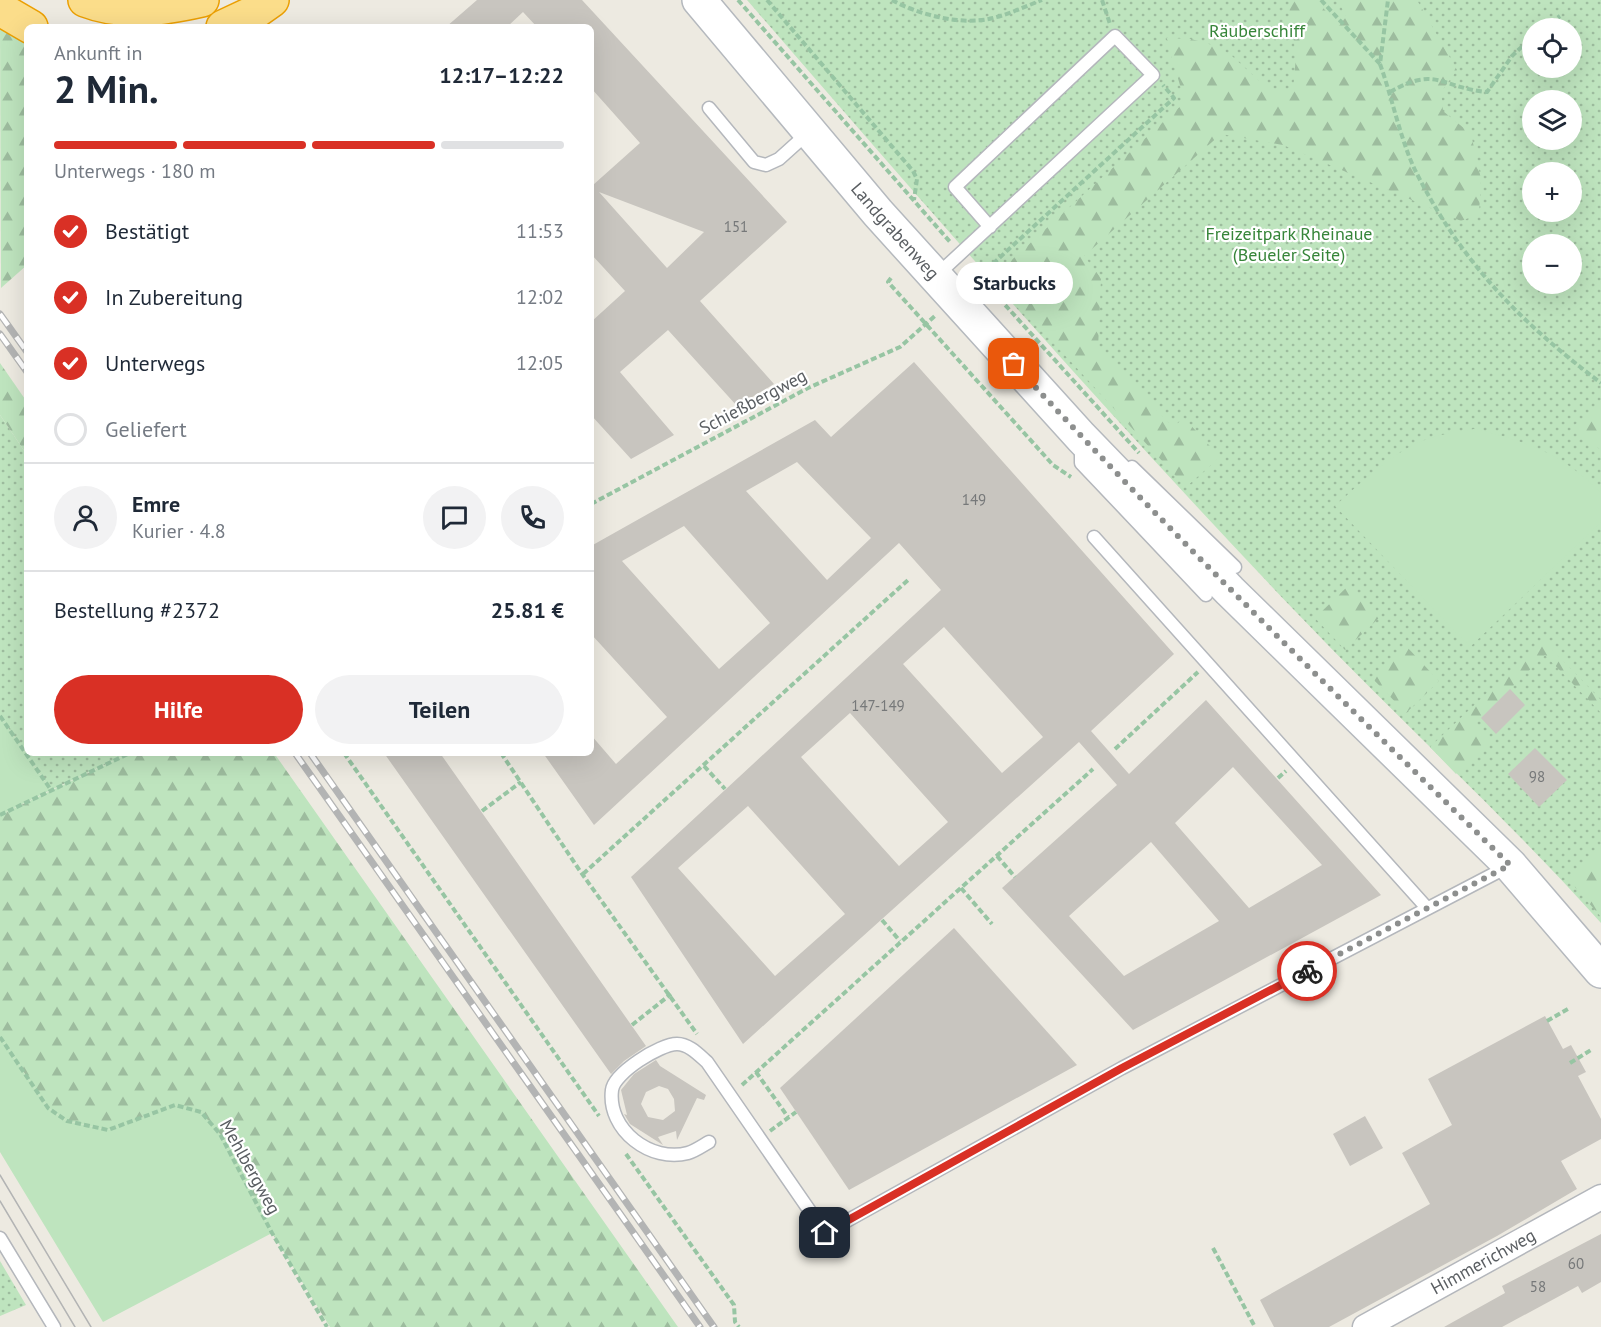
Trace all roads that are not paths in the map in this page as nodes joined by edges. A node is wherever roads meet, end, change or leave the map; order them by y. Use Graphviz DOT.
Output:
graph roads {
  1 [pos="85,0"];
  2 [pos="202,0"];
  3 [pos="272,0"];
  4 [pos="699,0"];
  5 [pos="0,9"];
  6 [pos="26,24"];
  7 [pos="229,24"];
  8 [pos="709,108"];
  9 [pos="810,131"];
  10 [pos="990,227"];
  11 [pos="935,277"];
  12 [pos="1093,439"];
  13 [pos="1121,456"];
  14 [pos="1094,537"];
  15 [pos="1234,567"];
  16 [pos="1206,595"];
  17 [pos="1510,865"];
  18 [pos="1427,908"];
  19 [pos="1601,971"];
  20 [pos="709,1142"];
  21 [pos="1601,1197"];
  22 [pos="0,1238"];
  23 [pos="54,1327"];
  24 [pos="1365,1327"];
  1 -- 2 [label="highway"];
  3 -- 7 [label="highway"];
  4 -- 9 [label="street, Landgrabenweg"];
  5 -- 6 [label="highway"];
  8 -- 9 [label="lane"];
  9 -- 11 [label="street, Landgrabenweg"];
  10 -- 10 [label="lane"];
  10 -- 11 [label="lane"];
  11 -- 12 [label="street, Landgrabenweg"];
  12 -- 16 [label="lane"];
  12 -- 17 [label="street, Landgrabenweg"];
  13 -- 15 [label="lane"];
  14 -- 18 [label="lane"];
  17 -- 18 [label="lane"];
  17 -- 19 [label="street, Landgrabenweg"];
  18 -- 20 [label="lane"];
  21 -- 24 [label="street, Himmerichweg"];
  22 -- 23 [label="lane"];
}
